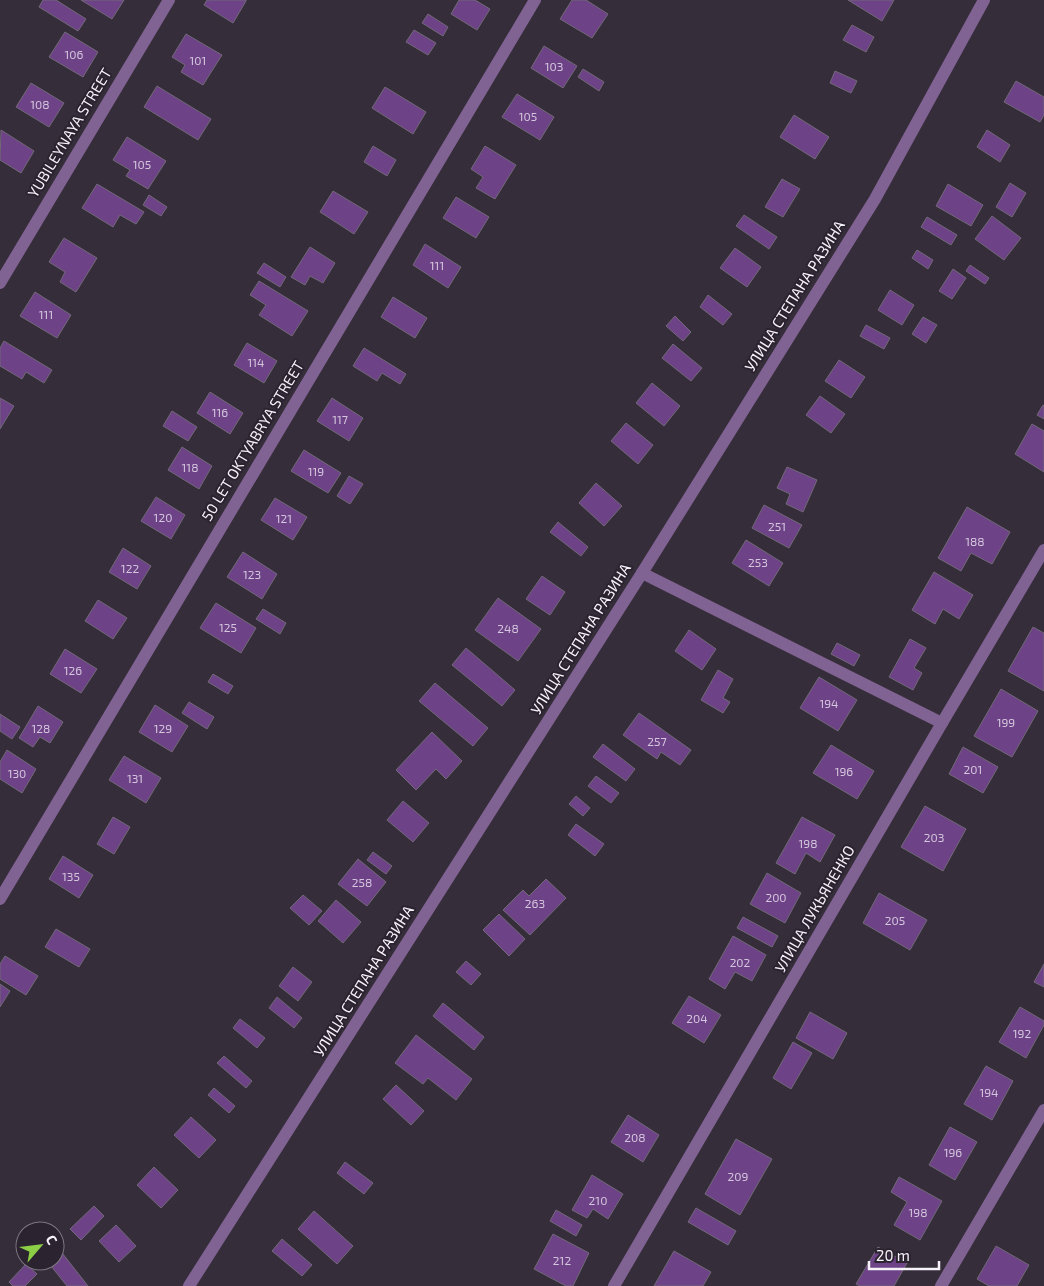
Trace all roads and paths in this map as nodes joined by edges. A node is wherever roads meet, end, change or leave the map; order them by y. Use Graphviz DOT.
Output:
graph roads {
  1 [pos="169,0"];
  2 [pos="535,0"];
  3 [pos="984,0"];
  4 [pos="0,283"];
  5 [pos="1044,550"];
  6 [pos="642,573"];
  7 [pos="942,723"];
  8 [pos="0,900"];
  9 [pos="1044,1110"];
  10 [pos="189,1286"];
  11 [pos="614,1286"];
  12 [pos="941,1286"];
  1 -- 4 [label="street, YUBILEYNAYA STREET"];
  2 -- 8 [label="street, 50 LET OKTYABRYA STREET"];
  3 -- 6 [label="street, УЛИЦА СТЕПАНА РАЗИНА"];
  5 -- 7 [label="street, УЛИЦА ЛУКЬЯНЕНКО"];
  6 -- 7 [label="street"];
  6 -- 10 [label="street, УЛИЦА СТЕПАНА РАЗИНА"];
  7 -- 11 [label="street, УЛИЦА ЛУКЬЯНЕНКО"];
  9 -- 12 [label="street"];
}
